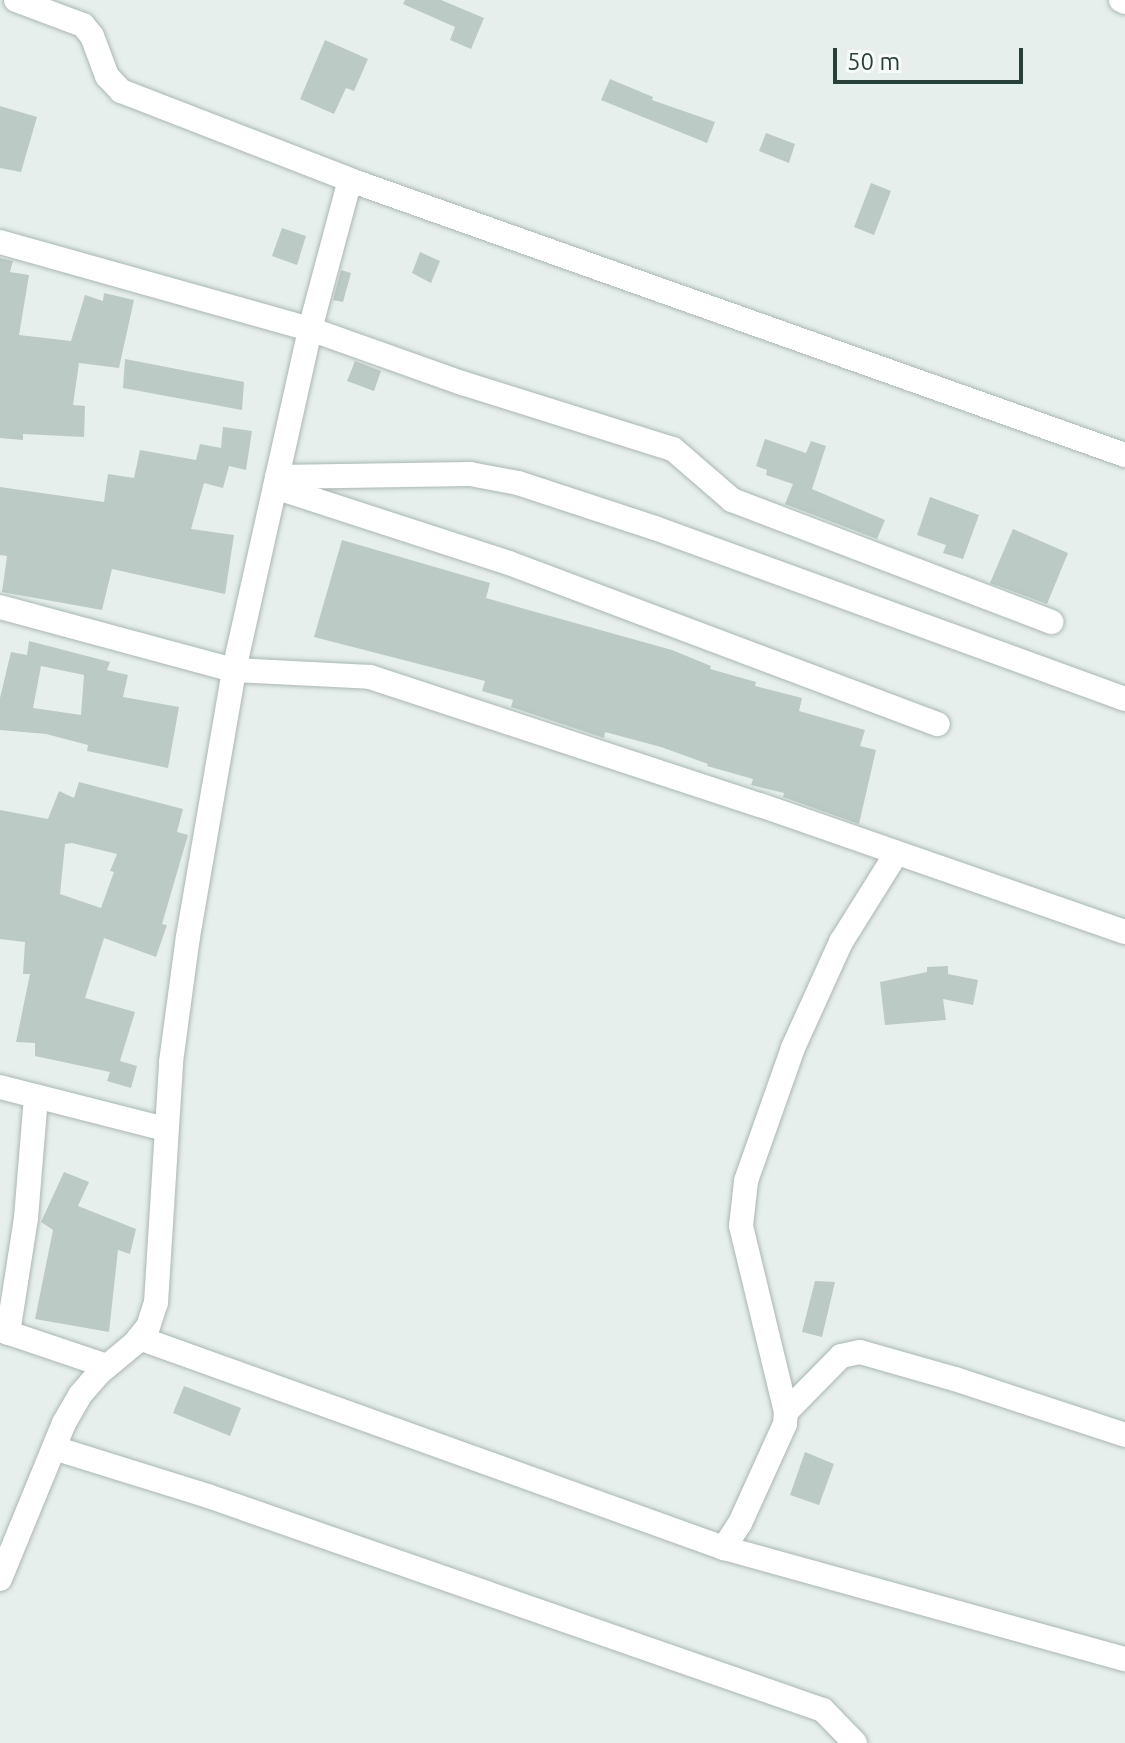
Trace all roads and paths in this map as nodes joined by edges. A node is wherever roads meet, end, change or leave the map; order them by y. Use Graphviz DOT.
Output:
graph roads {
  1 [pos="16,0"];
  2 [pos="350,180"];
  3 [pos="0,242"];
  4 [pos="310,329"];
  5 [pos="1125,455"];
  6 [pos="276,482"];
  7 [pos="0,607"];
  8 [pos="1051,622"];
  9 [pos="234,670"];
  10 [pos="1125,699"];
  11 [pos="938,724"];
  12 [pos="896,854"];
  13 [pos="1125,932"];
  14 [pos="0,1087"];
  15 [pos="36,1096"];
  16 [pos="165,1129"];
  17 [pos="4,1332"];
  18 [pos="139,1338"];
  19 [pos="107,1366"];
  20 [pos="786,1412"];
  21 [pos="1125,1435"];
  22 [pos="54,1448"];
  23 [pos="724,1548"];
  24 [pos="0,1579"];
  25 [pos="1125,1659"];
  26 [pos="855,1743"];
  1 -- 2 [label="street"];
  2 -- 4 [label="street"];
  2 -- 5 [label="street"];
  3 -- 4 [label="street"];
  4 -- 6 [label="street"];
  4 -- 8 [label="street"];
  6 -- 9 [label="street"];
  6 -- 10 [label="street"];
  6 -- 11 [label="street"];
  7 -- 9 [label="street"];
  9 -- 12 [label="street"];
  9 -- 16 [label="street"];
  12 -- 13 [label="street"];
  12 -- 20 [label="street"];
  14 -- 15 [label="street"];
  15 -- 16 [label="street"];
  15 -- 17 [label="street"];
  16 -- 18 [label="street"];
  17 -- 19 [label="street"];
  18 -- 19 [label="street"];
  18 -- 23 [label="street"];
  19 -- 22 [label="street"];
  20 -- 21 [label="street"];
  20 -- 23 [label="street"];
  22 -- 24 [label="street"];
  22 -- 26 [label="street"];
  23 -- 25 [label="street"];
}
